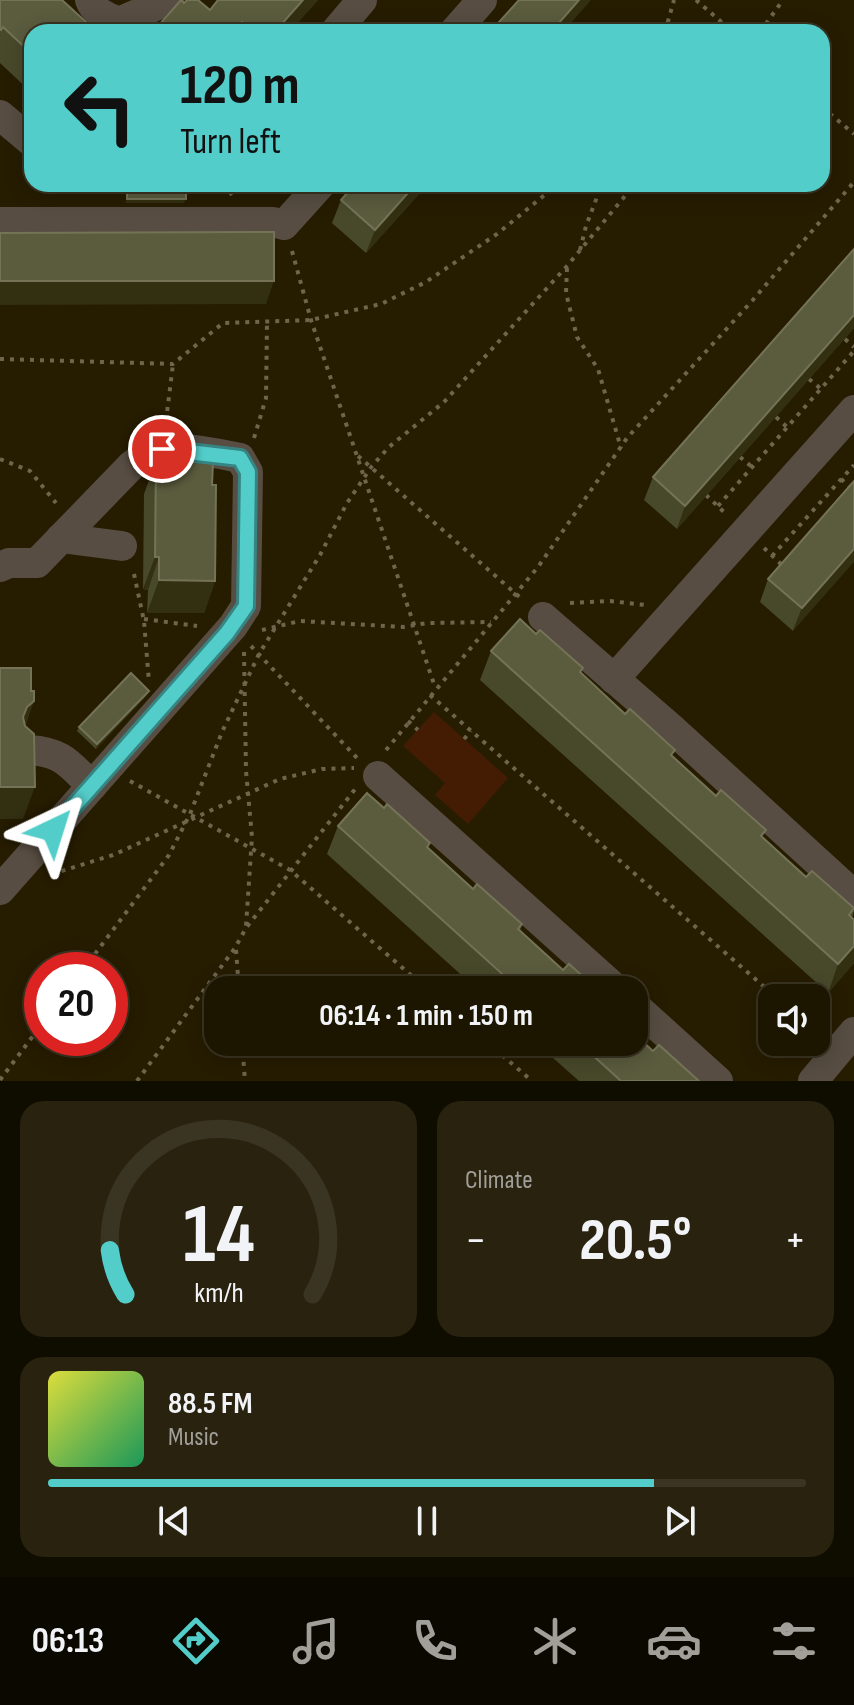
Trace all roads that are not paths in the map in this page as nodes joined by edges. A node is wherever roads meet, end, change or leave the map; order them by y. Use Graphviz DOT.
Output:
graph roads {
  1 [pos="90,0"];
  2 [pos="169,0"];
  3 [pos="362,0"];
  4 [pos="482,0"];
  5 [pos="342,24"];
  6 [pos="461,24"];
  7 [pos="0,115"];
  8 [pos="24,135"];
  9 [pos="314,192"];
  10 [pos="0,222"];
  11 [pos="854,410"];
  12 [pos="69,530"];
  13 [pos="122,546"];
  14 [pos="0,567"];
  15 [pos="555,610"];
  16 [pos="614,679"];
  17 [pos="29,750"];
  18 [pos="373,772"];
  19 [pos="100,777"];
  20 [pos="7,882"];
  21 [pos="854,895"];
  22 [pos="601,976"];
  23 [pos="648,1018"];
  24 [pos="854,1032"];
  25 [pos="718,1081"];
  26 [pos="813,1081"];
  1 -- 2 [label="lane"];
  3 -- 5 [label="lane"];
  4 -- 6 [label="lane"];
  7 -- 8 [label="lane"];
  9 -- 10 [label="lane"];
  11 -- 16 [label="lane"];
  12 -- 13 [label="lane"];
  12 -- 14 [label="lane"];
  12 -- 19 [label="lane"];
  15 -- 16 [label="lane"];
  16 -- 21 [label="lane"];
  17 -- 19 [label="lane"];
  18 -- 22 [label="lane"];
  19 -- 20 [label="lane"];
  23 -- 25 [label="lane"];
  24 -- 26 [label="lane"];
}
